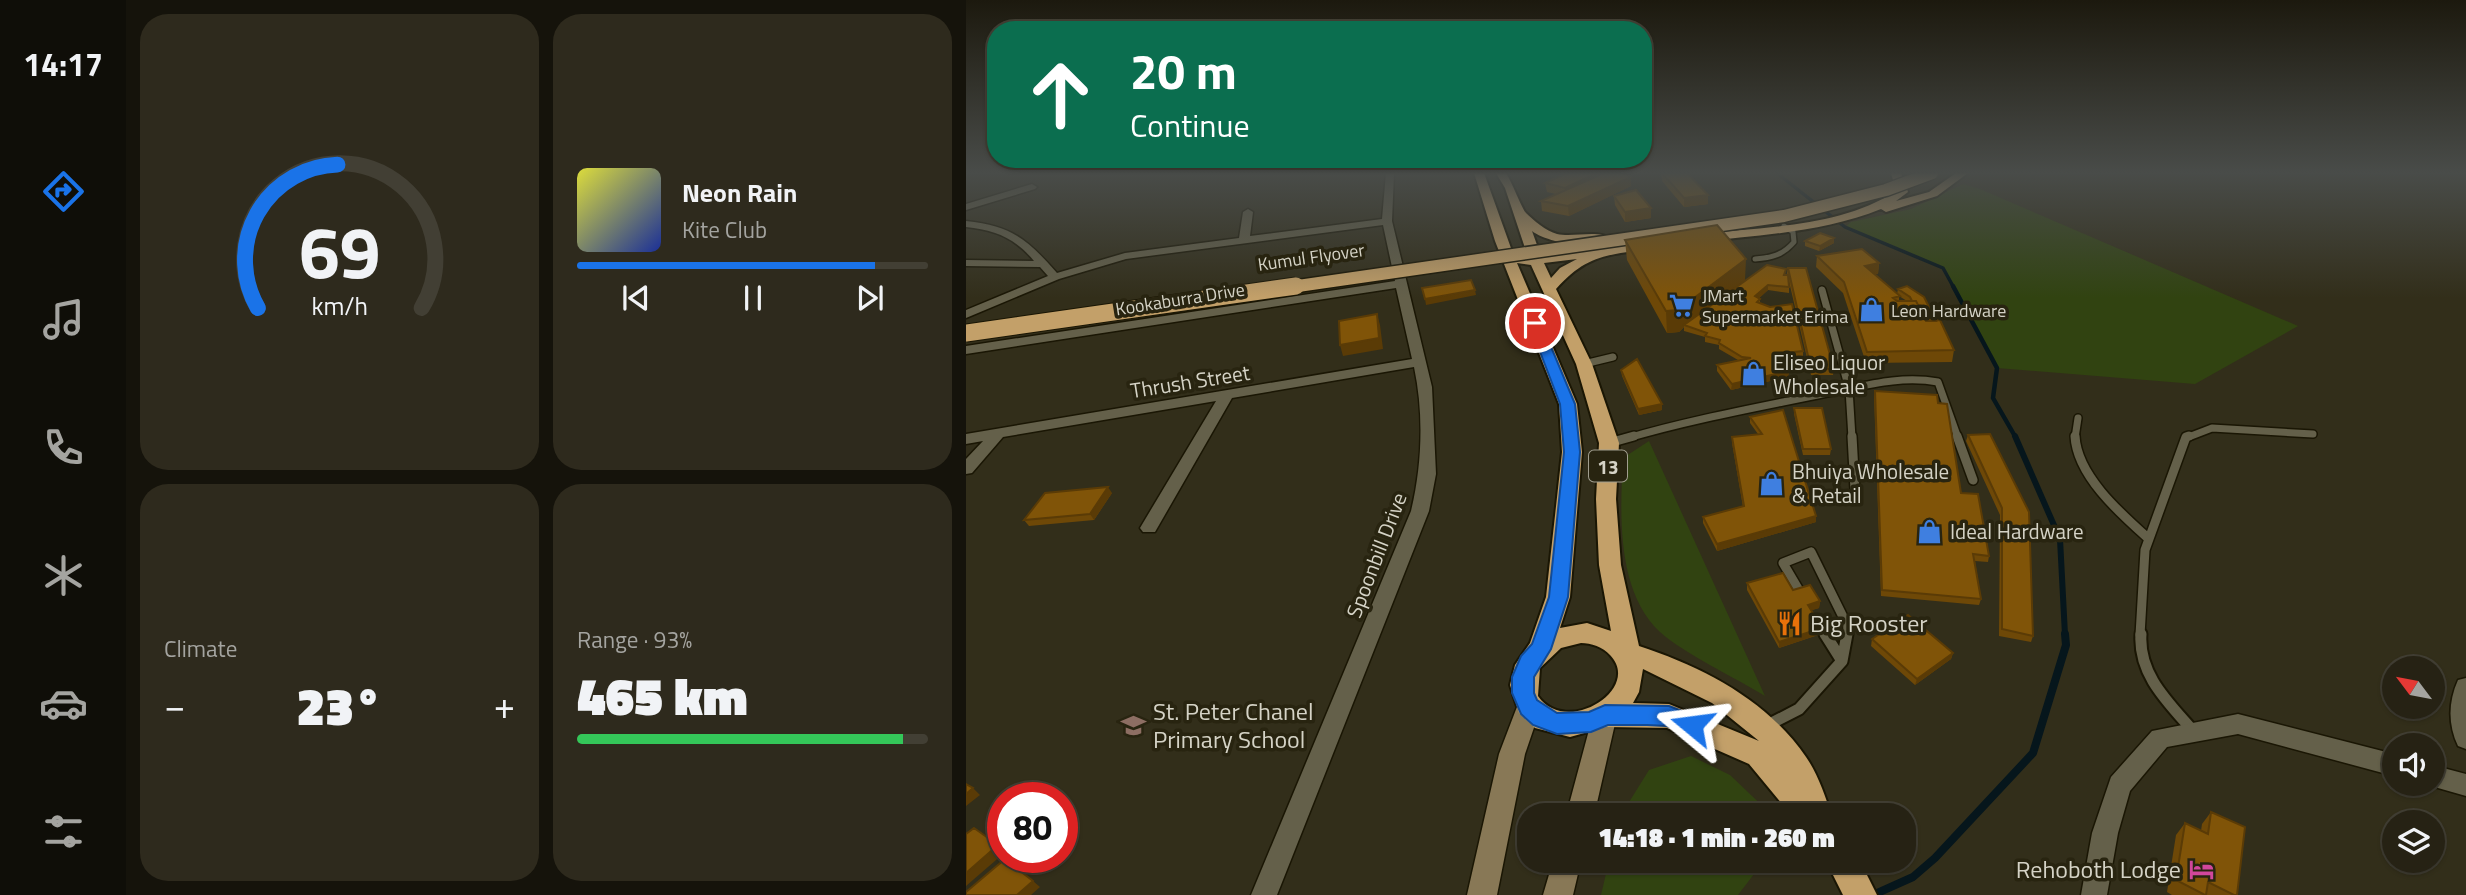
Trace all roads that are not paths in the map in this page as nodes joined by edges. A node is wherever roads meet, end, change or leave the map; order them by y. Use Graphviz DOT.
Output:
graph roads {
  1 [pos="1248,215"];
  2 [pos="1387,215"];
  3 [pos="1494,215"];
  4 [pos="1519,215"];
  5 [pos="1523,215"];
  6 [pos="1789,215"];
  7 [pos="1790,215"];
  8 [pos="1849,215"];
  9 [pos="1785,216"];
  10 [pos="1387,221"];
  11 [pos="966,224"];
  12 [pos="1244,240"];
  13 [pos="1629,247"];
  14 [pos="1755,259"];
  15 [pos="1536,261"];
  16 [pos="966,263"];
  17 [pos="1043,264"];
  18 [pos="1511,264"];
  19 [pos="1055,277"];
  20 [pos="1399,284"];
  21 [pos="1549,289"];
  22 [pos="1822,290"];
  23 [pos="967,315"];
  24 [pos="966,333"];
  25 [pos="966,349"];
  26 [pos="1613,357"];
  27 [pos="1421,362"];
  28 [pos="1584,363"];
  29 [pos="1849,389"];
  30 [pos="1226,397"];
  31 [pos="2078,418"];
  32 [pos="998,434"];
  33 [pos="2313,434"];
  34 [pos="966,439"];
  35 [pos="1609,443"];
  36 [pos="966,469"];
  37 [pos="1973,481"];
  38 [pos="1855,490"];
  39 [pos="1149,528"];
  40 [pos="2149,539"];
  41 [pos="1541,649"];
  42 [pos="1628,653"];
  43 [pos="1842,662"];
  44 [pos="2466,687"];
  45 [pos="1529,707"];
  46 [pos="1605,715"];
  47 [pos="1765,726"];
  48 [pos="2194,732"];
  49 [pos="2466,739"];
  50 [pos="2382,762"];
  51 [pos="2445,779"];
  52 [pos="2466,785"];
  53 [pos="1583,803"];
  54 [pos="1803,803"];
  55 [pos="1810,803"];
  56 [pos="1564,873"];
  57 [pos="1849,873"];
  58 [pos="1265,895"];
  59 [pos="1482,895"];
  60 [pos="1558,895"];
  61 [pos="1861,895"];
  62 [pos="2094,895"];
  1 -- 12 [label="street"];
  2 -- 10 [label="street, Spoonbill Drive"];
  3 -- 18 [label="highway, 13"];
  4 -- 15 [label="highway, 13"];
  5 -- 9 [label="highway"];
  6 -- 9 [label="highway"];
  7 -- 9 [label="highway, bridge"];
  8 -- 9 [label="highway"];
  9 -- 13 [label="highway"];
  9 -- 14 [label="lane"];
  9 -- 23 [label="highway, Kumul Flyover"];
  9 -- 24 [label="highway, Kumul Flyover, bridge"];
  10 -- 12 [label="street"];
  10 -- 20 [label="street, Spoonbill Drive"];
  11 -- 17 [label="street"];
  12 -- 19 [label="street"];
  13 -- 15 [label="highway"];
  13 -- 21 [label="highway"];
  15 -- 18 [label="highway"];
  15 -- 21 [label="highway, 13"];
  16 -- 17 [label="street"];
  17 -- 19 [label="street"];
  18 -- 41 [label="highway, 13"];
  19 -- 23 [label="street"];
  20 -- 25 [label="street, Kookaburra Drive"];
  20 -- 27 [label="street, Spoonbill Drive"];
  21 -- 28 [label="highway, 13"];
  22 -- 29 [label="lane"];
  26 -- 28 [label="lane"];
  27 -- 30 [label="street, Thrush Street"];
  27 -- 58 [label="street, Spoonbill Drive"];
  28 -- 35 [label="highway, 13"];
  29 -- 35 [label="lane"];
  29 -- 37 [label="lane"];
  29 -- 38 [label="lane"];
  30 -- 32 [label="street, Thrush Street"];
  30 -- 39 [label="street"];
  31 -- 40 [label="lane"];
  32 -- 34 [label="street, Thrush Street"];
  32 -- 36 [label="street"];
  33 -- 40 [label="lane"];
  35 -- 42 [label="highway, 13"];
  40 -- 48 [label="lane"];
  41 -- 42 [label="highway"];
  41 -- 45 [label="highway"];
  42 -- 46 [label="highway"];
  42 -- 47 [label="highway"];
  43 -- 43 [label="lane"];
  43 -- 47 [label="lane"];
  44 -- 49 [label="street"];
  45 -- 46 [label="highway"];
  45 -- 59 [label="main road"];
  46 -- 53 [label="main road"];
  46 -- 54 [label="highway"];
  47 -- 55 [label="highway"];
  48 -- 50 [label="street"];
  48 -- 62 [label="street"];
  51 -- 52 [label="street"];
  56 -- 60 [label="main road"];
  57 -- 61 [label="highway"];
}
